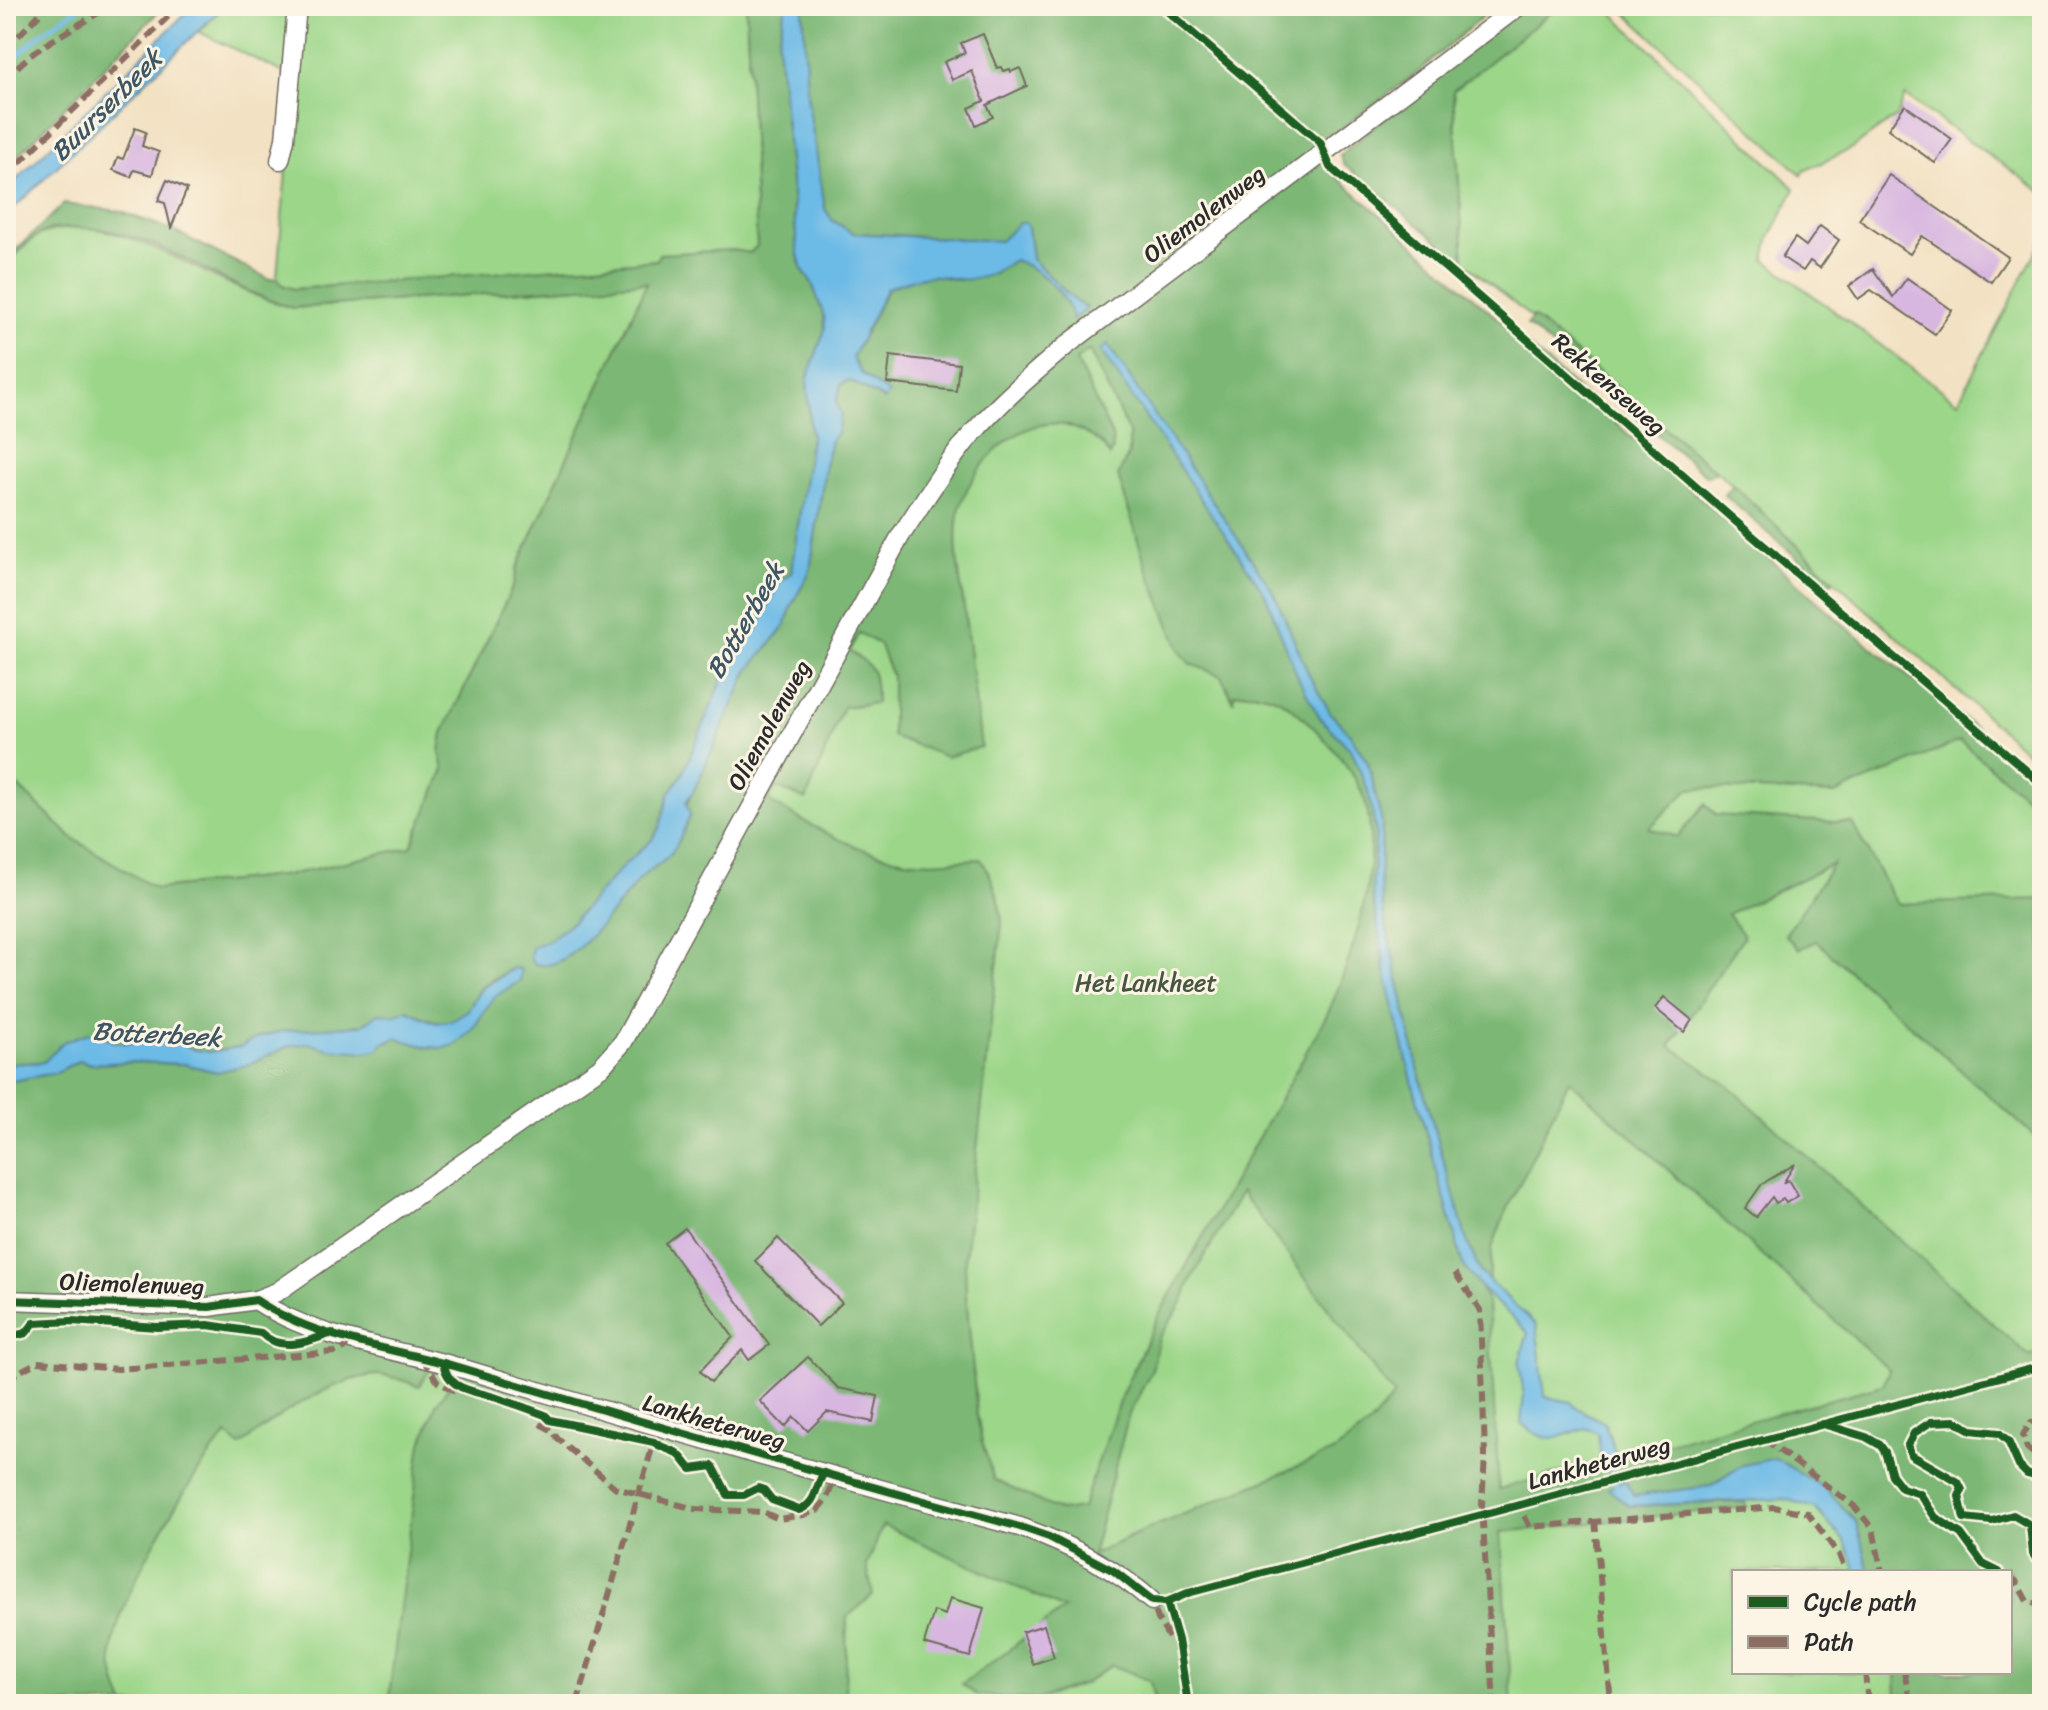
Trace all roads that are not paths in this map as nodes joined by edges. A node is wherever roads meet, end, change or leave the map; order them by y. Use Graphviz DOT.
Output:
graph roads {
  1 [pos="297,6"];
  2 [pos="1519,6"];
  3 [pos="280,160"];
  4 [pos="6,1300"];
  5 [pos="256,1300"];
  6 [pos="1152,1601"];
  1 -- 3 [label="street"];
  2 -- 5 [label="street, Oliemolenweg"];
  4 -- 5 [label="street, Oliemolenweg"];
  5 -- 6 [label="street, Lankheterweg"];
}
